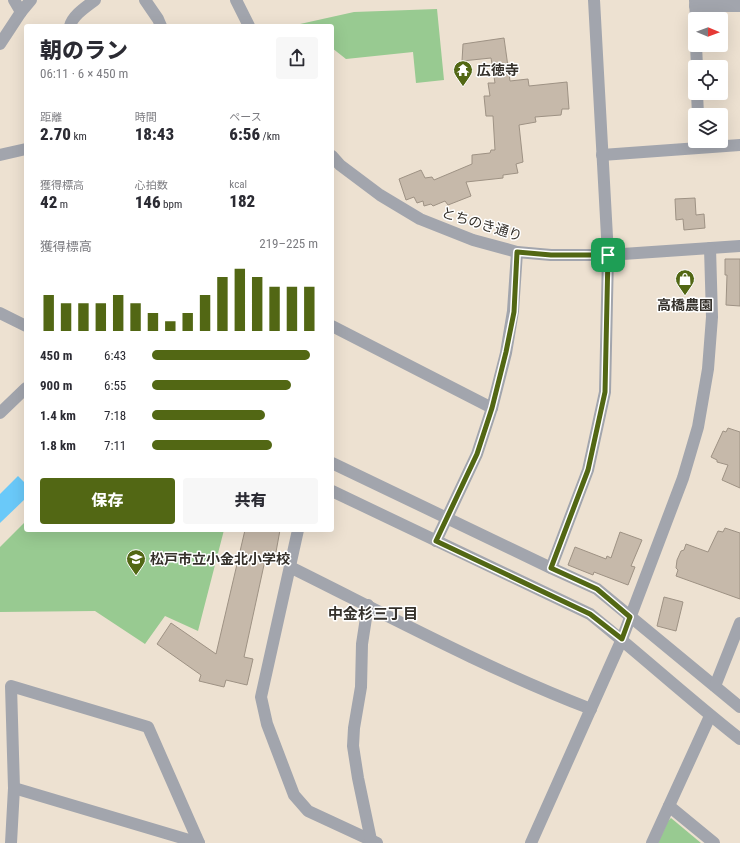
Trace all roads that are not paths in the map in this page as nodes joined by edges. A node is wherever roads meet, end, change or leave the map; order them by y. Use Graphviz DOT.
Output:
graph roads {
  1 [pos="14,0"];
  2 [pos="31,0"];
  3 [pos="95,0"];
  4 [pos="145,0"];
  5 [pos="236,0"];
  6 [pos="594,0"];
  7 [pos="695,3"];
  8 [pos="740,6"];
  9 [pos="21,12"];
  10 [pos="70,24"];
  11 [pos="160,24"];
  12 [pos="248,24"];
  13 [pos="0,44"];
  14 [pos="688,145"];
  15 [pos="728,145"];
  16 [pos="740,145"];
  17 [pos="24,149"];
  18 [pos="0,155"];
  19 [pos="602,155"];
  20 [pos="335,163"];
  21 [pos="740,246"];
  22 [pos="710,248"];
  23 [pos="517,252"];
  24 [pos="608,255"];
  25 [pos="0,313"];
  26 [pos="24,325"];
  27 [pos="334,327"];
  28 [pos="24,390"];
  29 [pos="492,408"];
  30 [pos="0,413"];
  31 [pos="334,464"];
  32 [pos="334,492"];
  33 [pos="447,517"];
  34 [pos="298,532"];
  35 [pos="436,541"];
  36 [pos="290,567"];
  37 [pos="551,568"];
  38 [pos="368,605"];
  39 [pos="630,617"];
  40 [pos="740,623"];
  41 [pos="622,639"];
  42 [pos="715,686"];
  43 [pos="740,707"];
  44 [pos="591,709"];
  45 [pos="710,716"];
  46 [pos="740,739"];
  47 [pos="14,788"];
  48 [pos="669,806"];
  49 [pos="374,842"];
  50 [pos="11,843"];
  51 [pos="199,843"];
  52 [pos="531,843"];
  53 [pos="652,843"];
  54 [pos="714,843"];
  1 -- 9 [label="street"];
  2 -- 9 [label="street"];
  3 -- 10 [label="street"];
  4 -- 11 [label="street"];
  5 -- 12 [label="street"];
  6 -- 19 [label="street"];
  7 -- 8 [label="street"];
  9 -- 13 [label="street"];
  14 -- 19 [label="street"];
  15 -- 16 [label="street"];
  17 -- 18 [label="street"];
  19 -- 24 [label="street"];
  20 -- 23 [label="street, とちのき通り"];
  21 -- 22 [label="street, とちのき通り"];
  22 -- 24 [label="street, とちのき通り"];
  22 -- 39 [label="street"];
  23 -- 24 [label="street, とちのき通り"];
  23 -- 29 [label="street"];
  24 -- 37 [label="street"];
  25 -- 26 [label="street"];
  27 -- 29 [label="street"];
  28 -- 30 [label="street"];
  29 -- 33 [label="street"];
  31 -- 33 [label="street"];
  32 -- 35 [label="street"];
  33 -- 35 [label="street"];
  33 -- 37 [label="street"];
  34 -- 36 [label="street"];
  35 -- 41 [label="street"];
  36 -- 38 [label="street"];
  36 -- 49 [label="street"];
  37 -- 39 [label="street"];
  38 -- 44 [label="street"];
  38 -- 49 [label="street"];
  39 -- 41 [label="street"];
  39 -- 42 [label="street"];
  40 -- 42 [label="street"];
  41 -- 44 [label="street"];
  41 -- 45 [label="street"];
  42 -- 43 [label="street"];
  44 -- 52 [label="street"];
  45 -- 46 [label="street"];
  45 -- 48 [label="street"];
  47 -- 50 [label="street"];
  47 -- 51 [label="street"];
  47 -- 51 [label="street"];
  48 -- 53 [label="street"];
  48 -- 54 [label="street"];
}
